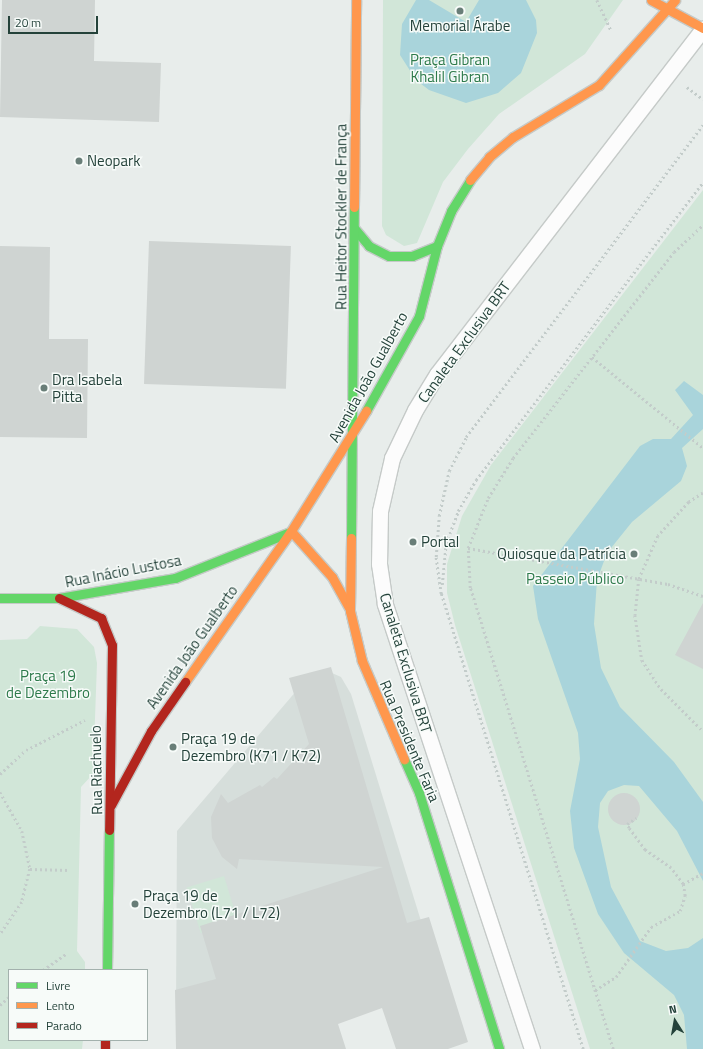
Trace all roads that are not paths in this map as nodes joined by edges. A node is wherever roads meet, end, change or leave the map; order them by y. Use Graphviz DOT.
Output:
graph roads {
  1 [pos="356,0"];
  2 [pos="651,0"];
  3 [pos="675,0"];
  4 [pos="668,9"];
  5 [pos="703,29"];
  6 [pos="354,228"];
  7 [pos="437,246"];
  8 [pos="353,435"];
  9 [pos="291,531"];
  10 [pos="0,598"];
  11 [pos="59,598"];
  12 [pos="350,611"];
  13 [pos="111,805"];
  14 [pos="107,969"];
  15 [pos="499,1049"];
  16 [pos="532,1049"];
  1 -- 6 [label="street, Rua Heitor Stockler de França"];
  2 -- 4 [label="street"];
  3 -- 4 [label="street, Avenida João Gualberto"];
  4 -- 5 [label="street"];
  4 -- 7 [label="street, Avenida João Gualberto"];
  5 -- 16 [label="lane, Canaleta Exclusiva BRT"];
  6 -- 7 [label="street"];
  6 -- 8 [label="street, Rua Heitor Stockler de França"];
  7 -- 8 [label="street, Avenida João Gualberto"];
  8 -- 9 [label="street, Avenida João Gualberto"];
  8 -- 12 [label="street, Rua Presidente Faria"];
  9 -- 11 [label="street, Rua Inácio Lustosa"];
  9 -- 12 [label="street"];
  9 -- 13 [label="street, Avenida João Gualberto"];
  10 -- 11 [label="street, Rua Inácio Lustosa"];
  11 -- 13 [label="street, Rua Riachuelo"];
  12 -- 15 [label="street, Rua Presidente Faria"];
  13 -- 14 [label="street, Rua Riachuelo"];
}
